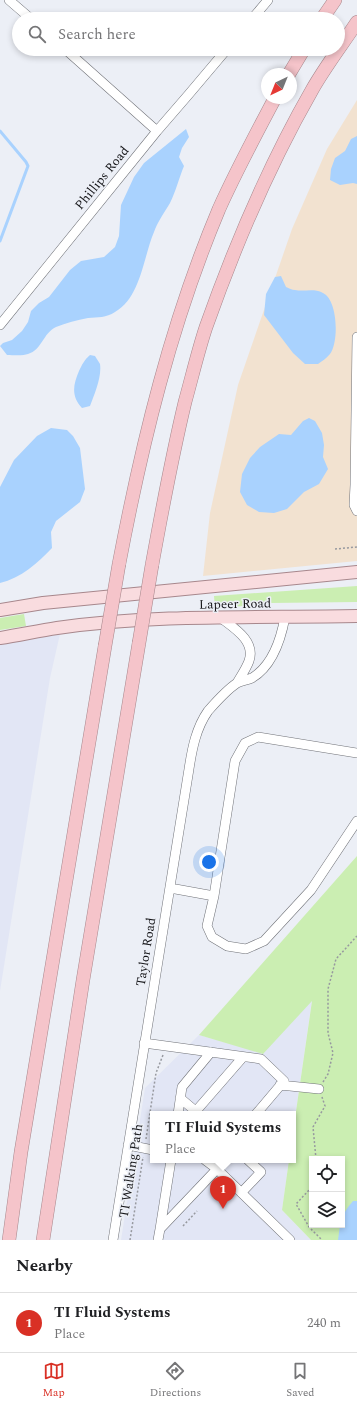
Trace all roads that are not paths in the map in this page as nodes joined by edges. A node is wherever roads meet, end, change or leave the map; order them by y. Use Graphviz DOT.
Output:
graph roads {
  1 [pos="9,0"];
  2 [pos="268,0"];
  3 [pos="335,0"];
  4 [pos="23,12"];
  5 [pos="258,12"];
  6 [pos="327,12"];
  7 [pos="357,22"];
  8 [pos="345,40"];
  9 [pos="73,56"];
  10 [pos="221,56"];
  11 [pos="300,56"];
  12 [pos="334,56"];
  13 [pos="293,68"];
  14 [pos="272,104"];
  15 [pos="157,131"];
  16 [pos="0,325"];
  17 [pos="357,337"];
  18 [pos="356,397"];
  19 [pos="356,486"];
  20 [pos="357,510"];
  21 [pos="357,572"];
  22 [pos="0,610"];
  23 [pos="357,616"];
  24 [pos="286,617"];
  25 [pos="221,618"];
  26 [pos="0,638"];
  27 [pos="237,684"];
  28 [pos="357,753"];
  29 [pos="357,821"];
  30 [pos="170,888"];
  31 [pos="214,896"];
  32 [pos="144,1043"];
  33 [pos="211,1052"];
  34 [pos="243,1057"];
  35 [pos="280,1085"];
  36 [pos="320,1089"];
  37 [pos="180,1098"];
  38 [pos="178,1111"];
  39 [pos="196,1111"];
  40 [pos="200,1111"];
  41 [pos="258,1111"];
  42 [pos="128,1145"];
  43 [pos="149,1149"];
  44 [pos="171,1163"];
  45 [pos="209,1163"];
  46 [pos="251,1163"];
  47 [pos="218,1169"];
  48 [pos="242,1192"];
  49 [pos="160,1230"];
  50 [pos="9,1240"];
  51 [pos="43,1240"];
  52 [pos="112,1240"];
  53 [pos="158,1240"];
  54 [pos="290,1240"];
  1 -- 4 [label="street"];
  2 -- 5 [label="street"];
  3 -- 6 [label="highway"];
  7 -- 8 [label="highway, bridge"];
  9 -- 15 [label="street"];
  10 -- 15 [label="street, Phillips Road"];
  11 -- 13 [label="highway"];
  12 -- 51 [label="highway, bridge"];
  14 -- 50 [label="highway, bridge"];
  15 -- 16 [label="street, Phillips Road"];
  17 -- 18 [label="street"];
  18 -- 19 [label="street"];
  19 -- 20 [label="street"];
  21 -- 22 [label="main road, Lapeer Road"];
  23 -- 24 [label="main road, Lapeer Road"];
  24 -- 25 [label="main road, Lapeer Road"];
  24 -- 27 [label="street, Taylor Road"];
  25 -- 26 [label="main road, Lapeer Road"];
  25 -- 27 [label="street, Taylor Road"];
  27 -- 30 [label="street, Taylor Road"];
  28 -- 31 [label="street"];
  29 -- 31 [label="street"];
  30 -- 31 [label="street"];
  30 -- 32 [label="street, Taylor Road"];
  32 -- 33 [label="street"];
  32 -- 42 [label="street, Taylor Road"];
  33 -- 34 [label="street"];
  33 -- 37 [label="street"];
  34 -- 35 [label="street"];
  34 -- 40 [label="street"];
  35 -- 36 [label="street"];
  35 -- 41 [label="street"];
  37 -- 38 [label="street"];
  37 -- 39 [label="street"];
  42 -- 43 [label="street"];
  42 -- 52 [label="street, Taylor Road"];
  44 -- 49 [label="street"];
  45 -- 47 [label="street"];
  46 -- 48 [label="street"];
  47 -- 48 [label="street"];
  47 -- 49 [label="street"];
  48 -- 54 [label="street"];
  49 -- 53 [label="street"];
}
